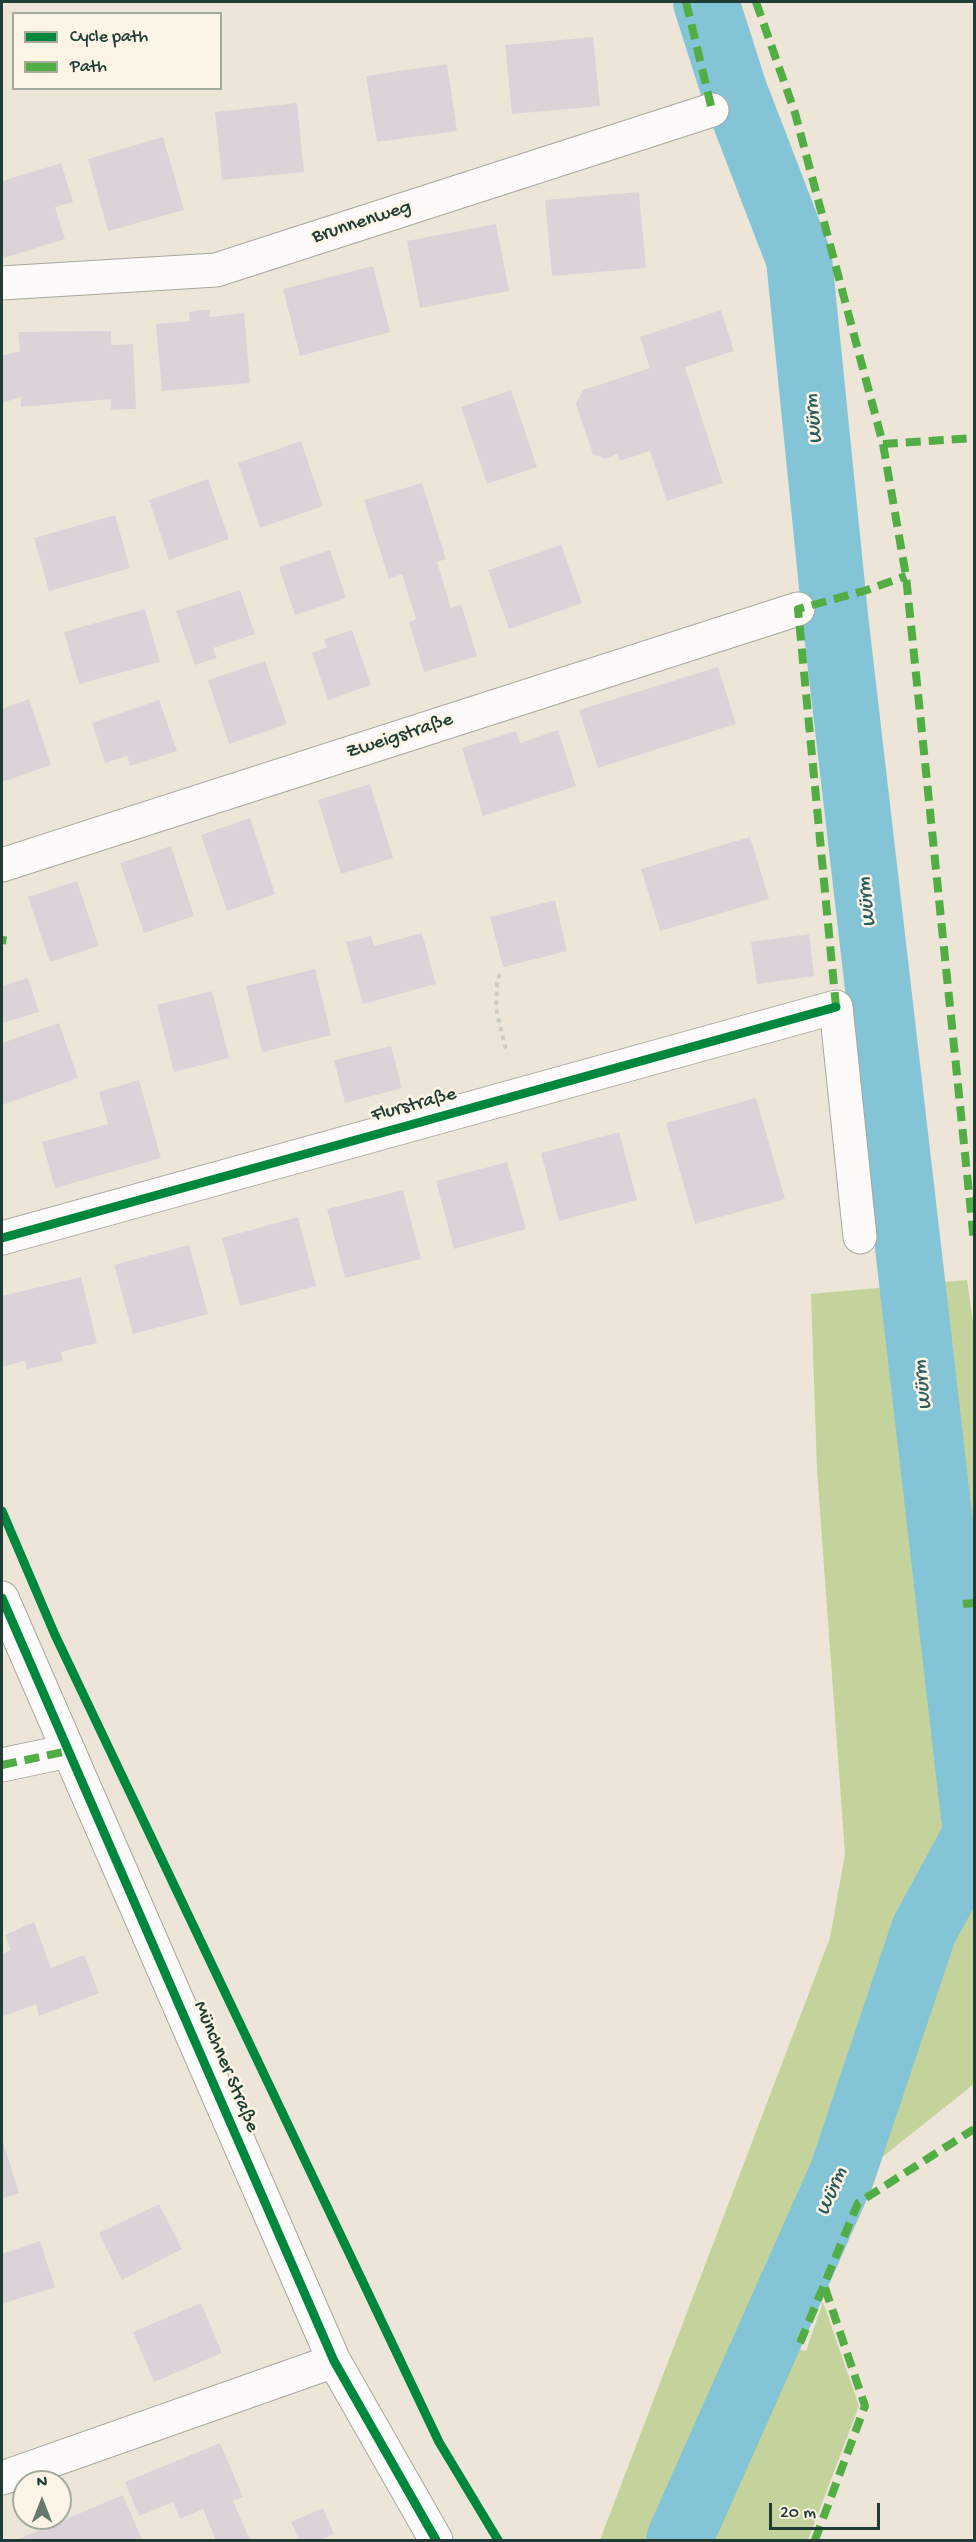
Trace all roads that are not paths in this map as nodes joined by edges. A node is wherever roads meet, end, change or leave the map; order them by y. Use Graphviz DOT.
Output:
graph roads {
  1 [pos="712,110"];
  2 [pos="2,283"];
  3 [pos="798,609"];
  4 [pos="2,865"];
  5 [pos="860,1237"];
  6 [pos="2,1238"];
  7 [pos="2,1598"];
  8 [pos="68,1751"];
  9 [pos="2,1765"];
  10 [pos="334,2361"];
  11 [pos="2,2478"];
  12 [pos="436,2541"];
  1 -- 2 [label="street, Brunnenweg"];
  3 -- 4 [label="street, Zweigstraße"];
  5 -- 6 [label="street, Flurstraße"];
  7 -- 8 [label="street, Münchner Straße"];
  8 -- 9 [label="street"];
  8 -- 10 [label="street, Münchner Straße"];
  10 -- 11 [label="street"];
  10 -- 12 [label="street, Münchner Straße"];
}
